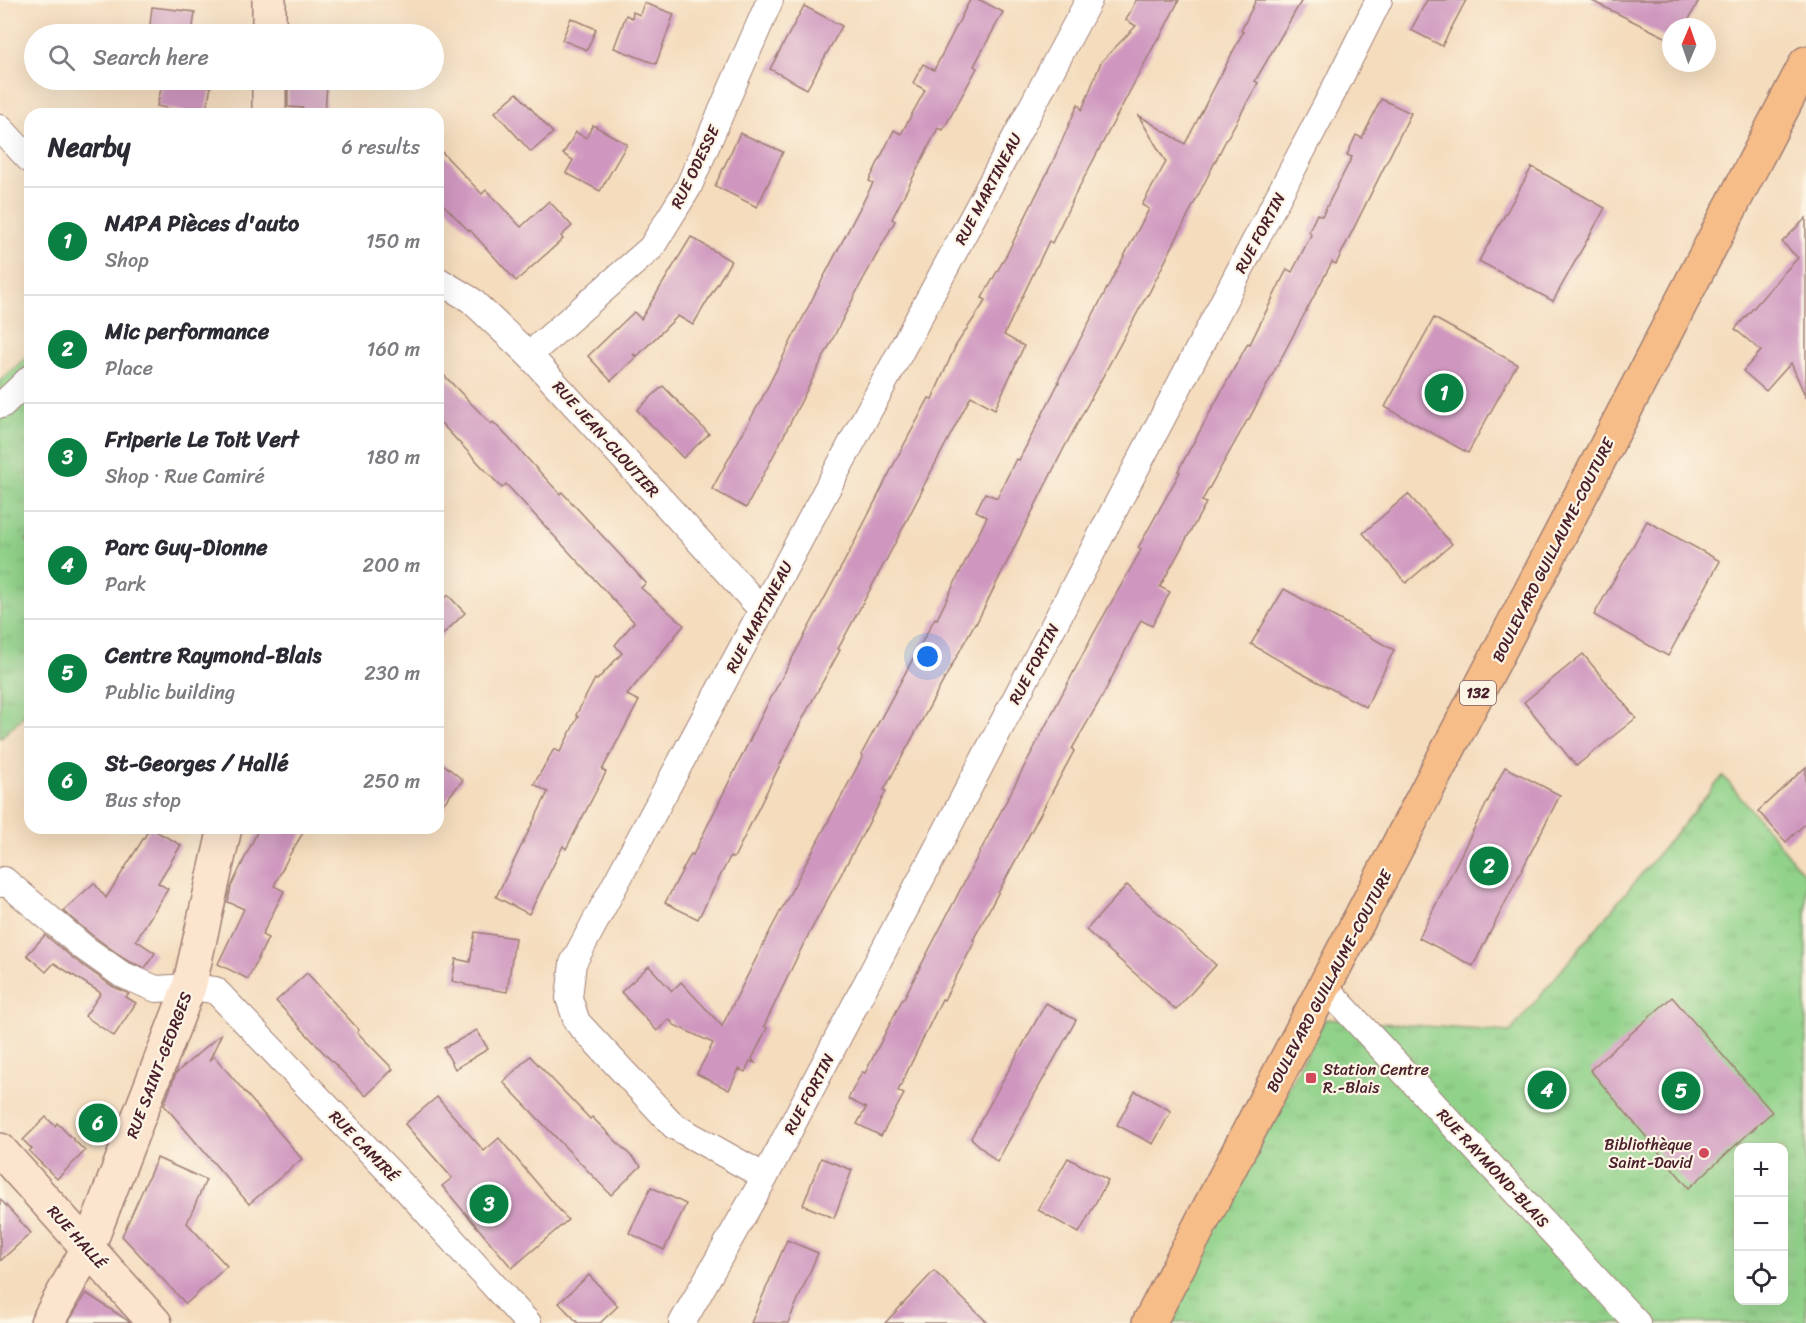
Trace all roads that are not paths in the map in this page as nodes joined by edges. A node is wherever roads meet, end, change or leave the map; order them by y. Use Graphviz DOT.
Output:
graph roads {
  1 [pos="269,0"];
  2 [pos="770,0"];
  3 [pos="1089,0"];
  4 [pos="1379,0"];
  5 [pos="269,24"];
  6 [pos="1806,63"];
  7 [pos="269,90"];
  8 [pos="269,108"];
  9 [pos="0,128"];
  10 [pos="24,154"];
  11 [pos="444,284"];
  12 [pos="529,355"];
  13 [pos="24,384"];
  14 [pos="0,404"];
  15 [pos="763,611"];
  16 [pos="224,834"];
  17 [pos="0,884"];
  18 [pos="189,987"];
  19 [pos="1325,987"];
  20 [pos="0,1150"];
  21 [pos="765,1177"];
  22 [pos="88,1248"];
  23 [pos="47,1323"];
  24 [pos="155,1323"];
  25 [pos="528,1323"];
  26 [pos="682,1323"];
  27 [pos="1149,1323"];
  28 [pos="1637,1323"];
  1 -- 5 [label="street"];
  2 -- 12 [label="street, RUE ODESSE"];
  3 -- 15 [label="street, RUE MARTINEAU"];
  4 -- 21 [label="street, RUE FORTIN"];
  6 -- 19 [label="main road, BOULEVARD GUILLAUME-COUTURE / 132"];
  7 -- 8 [label="street"];
  9 -- 10 [label="street"];
  11 -- 12 [label="street, RUE JEAN-CLOUTIER"];
  12 -- 15 [label="street, RUE JEAN-CLOUTIER"];
  13 -- 14 [label="street"];
  15 -- 21 [label="street, RUE MARTINEAU"];
  16 -- 18 [label="street, RUE SAINT-GEORGES"];
  17 -- 18 [label="street, RUE CAMIRÉ"];
  18 -- 22 [label="street, RUE SAINT-GEORGES"];
  18 -- 25 [label="street, RUE CAMIRÉ"];
  19 -- 27 [label="main road, BOULEVARD GUILLAUME-COUTURE / 132"];
  19 -- 28 [label="street, RUE RAYMOND-BLAIS"];
  20 -- 22 [label="street, RUE HALLÉ"];
  21 -- 26 [label="street, RUE FORTIN"];
  22 -- 23 [label="street, RUE SAINT-GEORGES"];
  22 -- 24 [label="street, RUE HALLÉ"];
}
